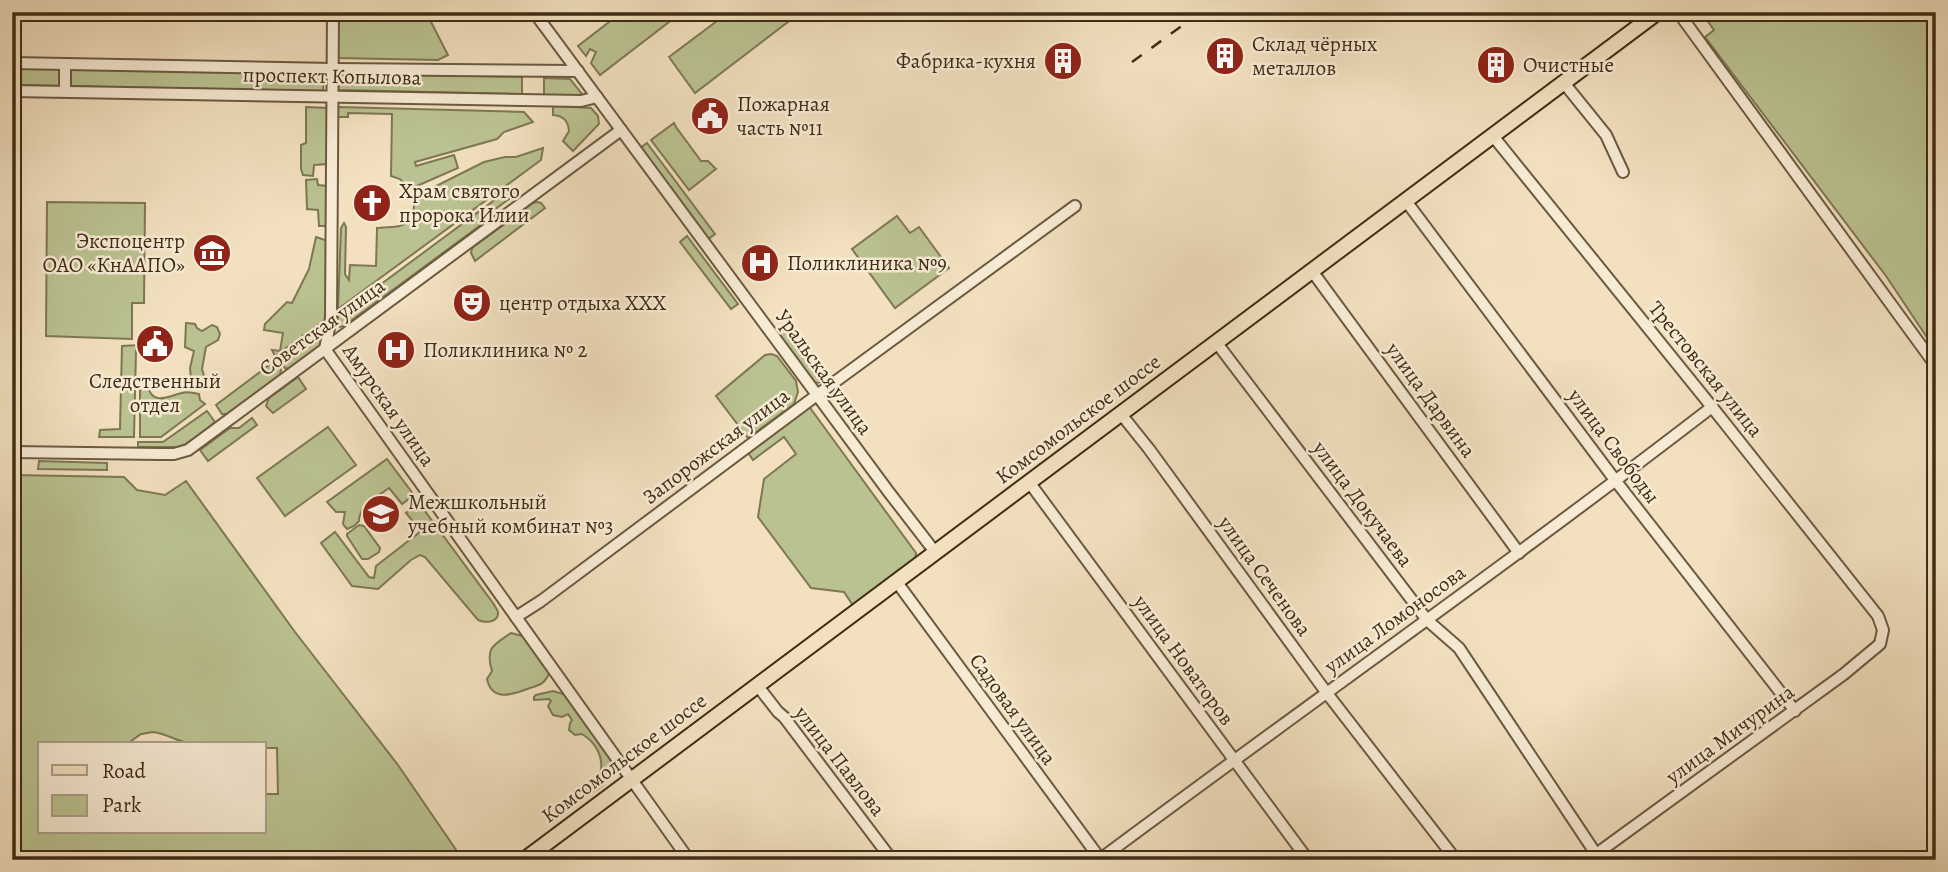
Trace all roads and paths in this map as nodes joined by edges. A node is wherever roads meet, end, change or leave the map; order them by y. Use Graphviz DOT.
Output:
graph roads {
  1 [pos="333,12"];
  2 [pos="534,12"];
  3 [pos="1658,12"];
  4 [pos="1678,12"];
  5 [pos="12,62"];
  6 [pos="65,64"];
  7 [pos="333,69"];
  8 [pos="578,71"];
  9 [pos="1564,83"];
  10 [pos="12,91"];
  11 [pos="65,91"];
  12 [pos="332,95"];
  13 [pos="597,97"];
  14 [pos="621,130"];
  15 [pos="1493,136"];
  16 [pos="1623,172"];
  17 [pos="1406,201"];
  18 [pos="1075,206"];
  19 [pos="1312,271"];
  20 [pos="1216,342"];
  21 [pos="325,349"];
  22 [pos="1936,366"];
  23 [pos="817,395"];
  24 [pos="1712,407"];
  25 [pos="1121,414"];
  26 [pos="12,452"];
  27 [pos="1615,481"];
  28 [pos="1029,482"];
  29 [pos="935,552"];
  30 [pos="1519,553"];
  31 [pos="896,581"];
  32 [pos="516,617"];
  33 [pos="1427,620"];
  34 [pos="1883,631"];
  35 [pos="757,685"];
  36 [pos="1326,692"];
  37 [pos="1795,711"];
  38 [pos="1234,760"];
  39 [pos="631,779"];
  40 [pos="1594,858"];
  41 [pos="524,860"];
  42 [pos="689,860"];
  43 [pos="892,860"];
  44 [pos="1100,860"];
  45 [pos="1308,860"];
  46 [pos="1457,860"];
  1 -- 7 [label="street, Амурская улица"];
  2 -- 8 [label="street, Уральская улица"];
  3 -- 9 [label="main road, Комсомольское шоссе"];
  4 -- 22 [label="street"];
  5 -- 6 [label="street, проспект Копылова"];
  6 -- 7 [label="street, проспект Копылова"];
  6 -- 11 [label="street"];
  7 -- 8 [label="street, проспект Копылова"];
  7 -- 12 [label="street, Амурская улица"];
  8 -- 13 [label="street, Уральская улица"];
  9 -- 15 [label="main road, Комсомольское шоссе"];
  9 -- 16 [label="street"];
  10 -- 11 [label="street, проспект Копылова"];
  11 -- 12 [label="street, проспект Копылова"];
  12 -- 13 [label="street, проспект Копылова"];
  12 -- 21 [label="street, Амурская улица"];
  13 -- 14 [label="street, Уральская улица"];
  14 -- 21 [label="street, Советская улица"];
  14 -- 23 [label="street, Уральская улица"];
  15 -- 17 [label="main road, Комсомольское шоссе"];
  15 -- 24 [label="street, Трестовская улица"];
  17 -- 19 [label="main road, Комсомольское шоссе"];
  17 -- 27 [label="street, улица Свободы"];
  18 -- 23 [label="street, Запорожская улица"];
  19 -- 20 [label="main road, Комсомольское шоссе"];
  19 -- 30 [label="street, улица Дарвина"];
  20 -- 25 [label="main road, Комсомольское шоссе"];
  20 -- 33 [label="street, улица Докучаева"];
  21 -- 26 [label="street, Советская улица"];
  21 -- 32 [label="street, Амурская улица"];
  23 -- 29 [label="street, Уральская улица"];
  23 -- 32 [label="street, Запорожская улица"];
  24 -- 27 [label="street, улица Ломоносова"];
  24 -- 34 [label="street, Трестовская улица"];
  25 -- 28 [label="main road, Комсомольское шоссе"];
  25 -- 36 [label="street, улица Сеченова"];
  27 -- 30 [label="street, улица Ломоносова"];
  27 -- 37 [label="street, улица Свободы"];
  28 -- 29 [label="main road, Комсомольское шоссе"];
  28 -- 38 [label="street, улица Новаторов"];
  29 -- 31 [label="main road, Комсомольское шоссе"];
  30 -- 33 [label="street, улица Ломоносова"];
  31 -- 35 [label="main road, Комсомольское шоссе"];
  31 -- 44 [label="street, Садовая улица"];
  32 -- 39 [label="street, Амурская улица"];
  33 -- 36 [label="street, улица Ломоносова"];
  33 -- 40 [label="street, улица Докучаева"];
  34 -- 37 [label="street, улица Мичурина"];
  35 -- 39 [label="main road, Комсомольское шоссе"];
  35 -- 43 [label="street, улица Павлова"];
  36 -- 38 [label="street, улица Ломоносова"];
  36 -- 46 [label="street, улица Сеченова"];
  37 -- 40 [label="street, улица Мичурина"];
  38 -- 44 [label="street, улица Ломоносова"];
  38 -- 45 [label="street, улица Новаторов"];
  39 -- 41 [label="main road, Комсомольское шоссе"];
  39 -- 42 [label="street, Амурская улица"];
}
